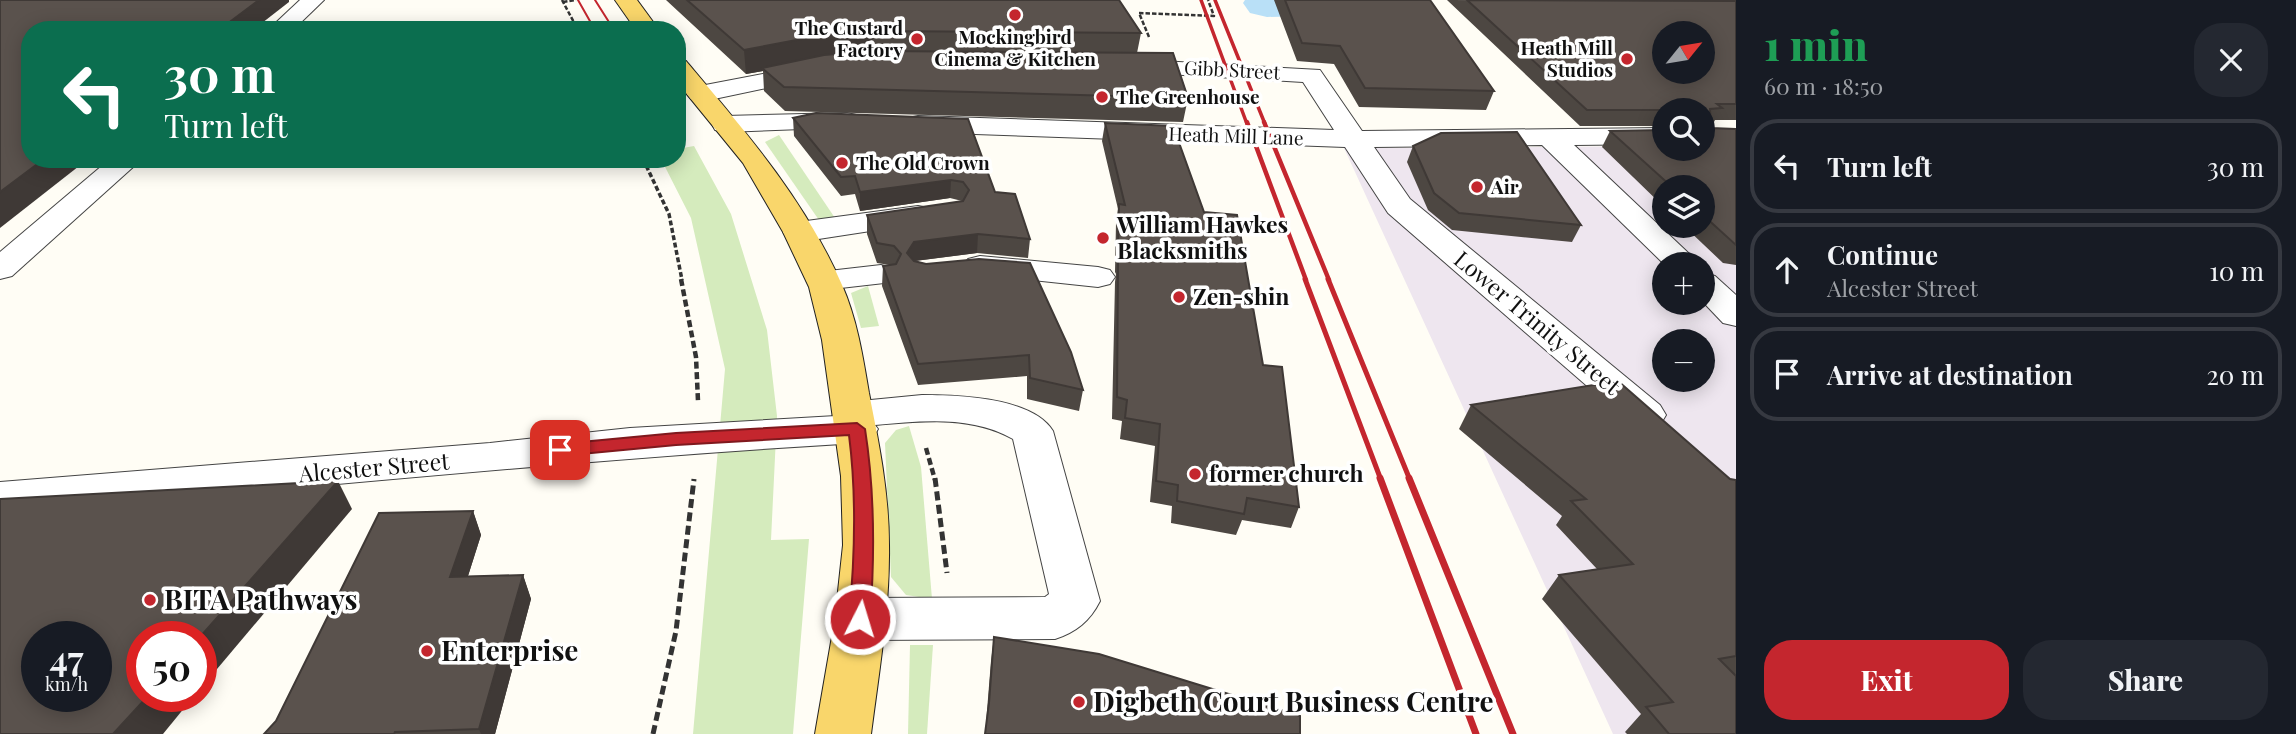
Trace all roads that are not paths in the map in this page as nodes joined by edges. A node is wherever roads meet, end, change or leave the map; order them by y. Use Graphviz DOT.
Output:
graph roads {
  1 [pos="313,0"];
  2 [pos="626,0"];
  3 [pos="289,21"];
  4 [pos="641,21"];
  5 [pos="1107,66"];
  6 [pos="834,68"];
  7 [pos="686,77"];
  8 [pos="700,94"];
  9 [pos="725,124"];
  10 [pos="1652,136"];
  11 [pos="1549,137"];
  12 [pos="1355,139"];
  13 [pos="118,168"];
  14 [pos="950,211"];
  15 [pos="799,232"];
  16 [pos="1670,252"];
  17 [pos="951,268"];
  18 [pos="0,269"];
  19 [pos="881,275"];
  20 [pos="1098,277"];
  21 [pos="823,280"];
  22 [pos="1715,295"];
  23 [pos="1736,315"];
  24 [pos="855,421"];
  25 [pos="1673,438"];
  26 [pos="0,498"];
  27 [pos="860,619"];
  28 [pos="843,734"];
  1 -- 3 [label="street"];
  2 -- 4 [label="main road"];
  5 -- 12 [label="street, Gibb Street"];
  6 -- 8 [label="street"];
  7 -- 8 [label="main road"];
  8 -- 9 [label="main road"];
  9 -- 12 [label="street, Heath Mill Lane"];
  9 -- 15 [label="main road"];
  10 -- 11 [label="street, Heath Mill Lane"];
  11 -- 12 [label="street, Heath Mill Lane"];
  11 -- 16 [label="street"];
  12 -- 25 [label="street, Lower Trinity Street"];
  13 -- 18 [label="street"];
  14 -- 15 [label="street"];
  15 -- 21 [label="main road"];
  17 -- 20 [label="street"];
  19 -- 21 [label="street"];
  21 -- 24 [label="main road"];
  22 -- 23 [label="street"];
  24 -- 26 [label="street, Alcester Street"];
  24 -- 27 [label="main road"];
  24 -- 27 [label="street, Alcester Street"];
  27 -- 28 [label="main road"];
}
